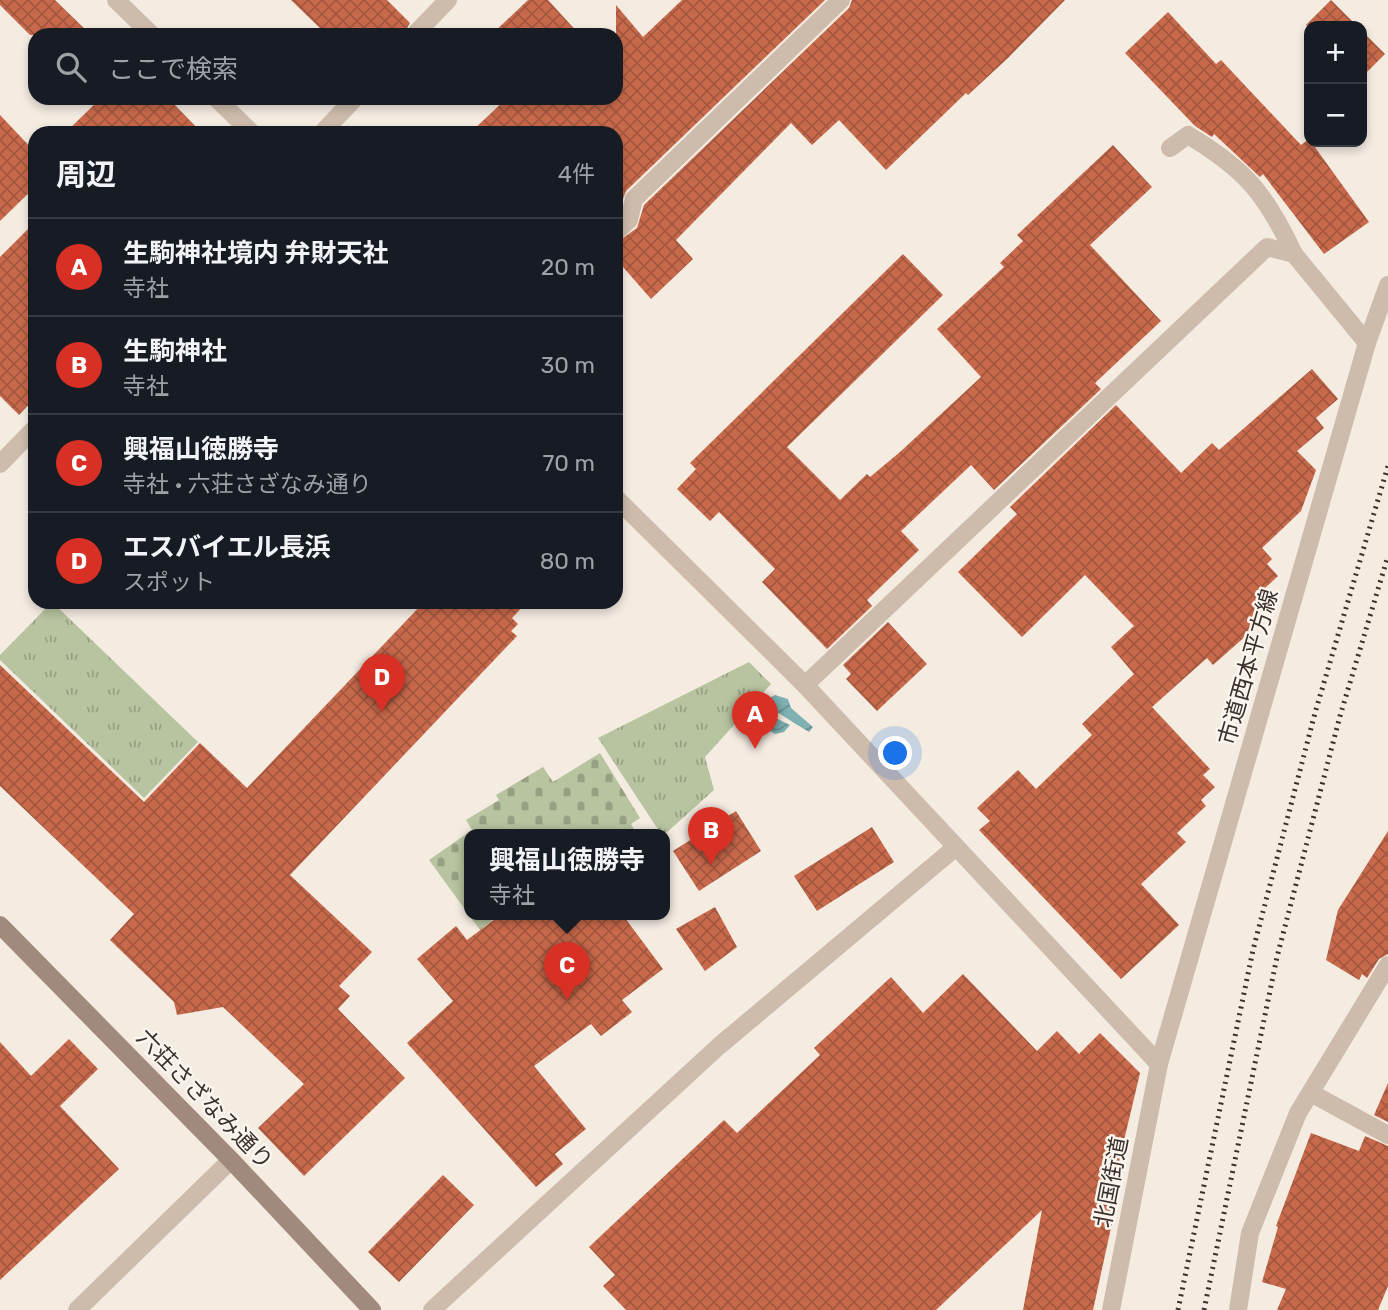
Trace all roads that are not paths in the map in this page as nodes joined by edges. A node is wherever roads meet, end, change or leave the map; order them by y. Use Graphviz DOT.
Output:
graph roads {
  1 [pos="116,0"];
  2 [pos="448,0"];
  3 [pos="841,0"];
  4 [pos="145,28"];
  5 [pos="421,28"];
  6 [pos="223,105"];
  7 [pos="348,105"];
  8 [pos="245,126"];
  9 [pos="329,126"];
  10 [pos="1170,148"];
  11 [pos="623,226"];
  12 [pos="1294,254"];
  13 [pos="1388,285"];
  14 [pos="1367,343"];
  15 [pos="28,435"];
  16 [pos="0,464"];
  17 [pos="623,505"];
  18 [pos="805,685"];
  19 [pos="956,847"];
  20 [pos="0,925"];
  21 [pos="1388,965"];
  22 [pos="1159,1064"];
  23 [pos="1311,1093"];
  24 [pos="1388,1135"];
  25 [pos="231,1160"];
  26 [pos="77,1310"];
  27 [pos="372,1310"];
  28 [pos="432,1310"];
  29 [pos="1111,1310"];
  30 [pos="1238,1310"];
  1 -- 4 [label="street"];
  2 -- 5 [label="street"];
  3 -- 11 [label="street"];
  6 -- 8 [label="street"];
  7 -- 9 [label="street"];
  10 -- 12 [label="street"];
  12 -- 14 [label="street"];
  12 -- 18 [label="street"];
  13 -- 14 [label="street, 市道西本平方線"];
  14 -- 22 [label="street, 市道西本平方線"];
  15 -- 16 [label="street"];
  17 -- 18 [label="street"];
  18 -- 19 [label="street"];
  19 -- 22 [label="street"];
  19 -- 28 [label="street"];
  20 -- 25 [label="street, 六荘さざなみ通り"];
  21 -- 23 [label="street"];
  22 -- 29 [label="street, 北国街道"];
  23 -- 24 [label="street"];
  23 -- 30 [label="street"];
  25 -- 26 [label="street"];
  25 -- 27 [label="street, 六荘さざなみ通り"];
}
